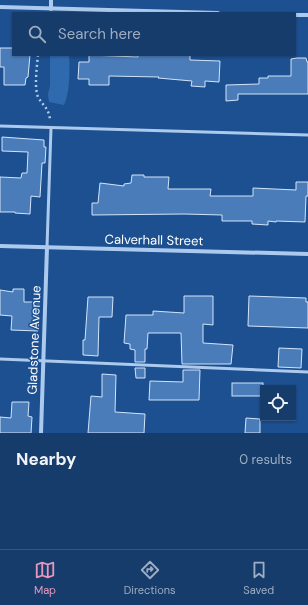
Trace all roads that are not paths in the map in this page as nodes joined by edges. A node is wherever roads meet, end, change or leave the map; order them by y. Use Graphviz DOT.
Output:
graph roads {
  1 [pos="51,0"];
  2 [pos="0,7"];
  3 [pos="51,9"];
  4 [pos="176,12"];
  5 [pos="296,15"];
  6 [pos="308,15"];
  7 [pos="0,126"];
  8 [pos="51,128"];
  9 [pos="308,135"];
  10 [pos="0,246"];
  11 [pos="47,248"];
  12 [pos="308,254"];
  13 [pos="0,358"];
  14 [pos="44,360"];
  15 [pos="308,372"];
  16 [pos="42,433"];
  1 -- 3 [label="street"];
  2 -- 3 [label="street"];
  3 -- 4 [label="street"];
  5 -- 6 [label="street"];
  7 -- 8 [label="lane"];
  8 -- 9 [label="lane"];
  8 -- 11 [label="lane"];
  10 -- 11 [label="street, Calverhall Street"];
  11 -- 12 [label="street, Calverhall Street"];
  11 -- 14 [label="street, Gladstone Avenue"];
  13 -- 14 [label="lane"];
  14 -- 15 [label="lane"];
  14 -- 16 [label="street, Gladstone Avenue"];
}
